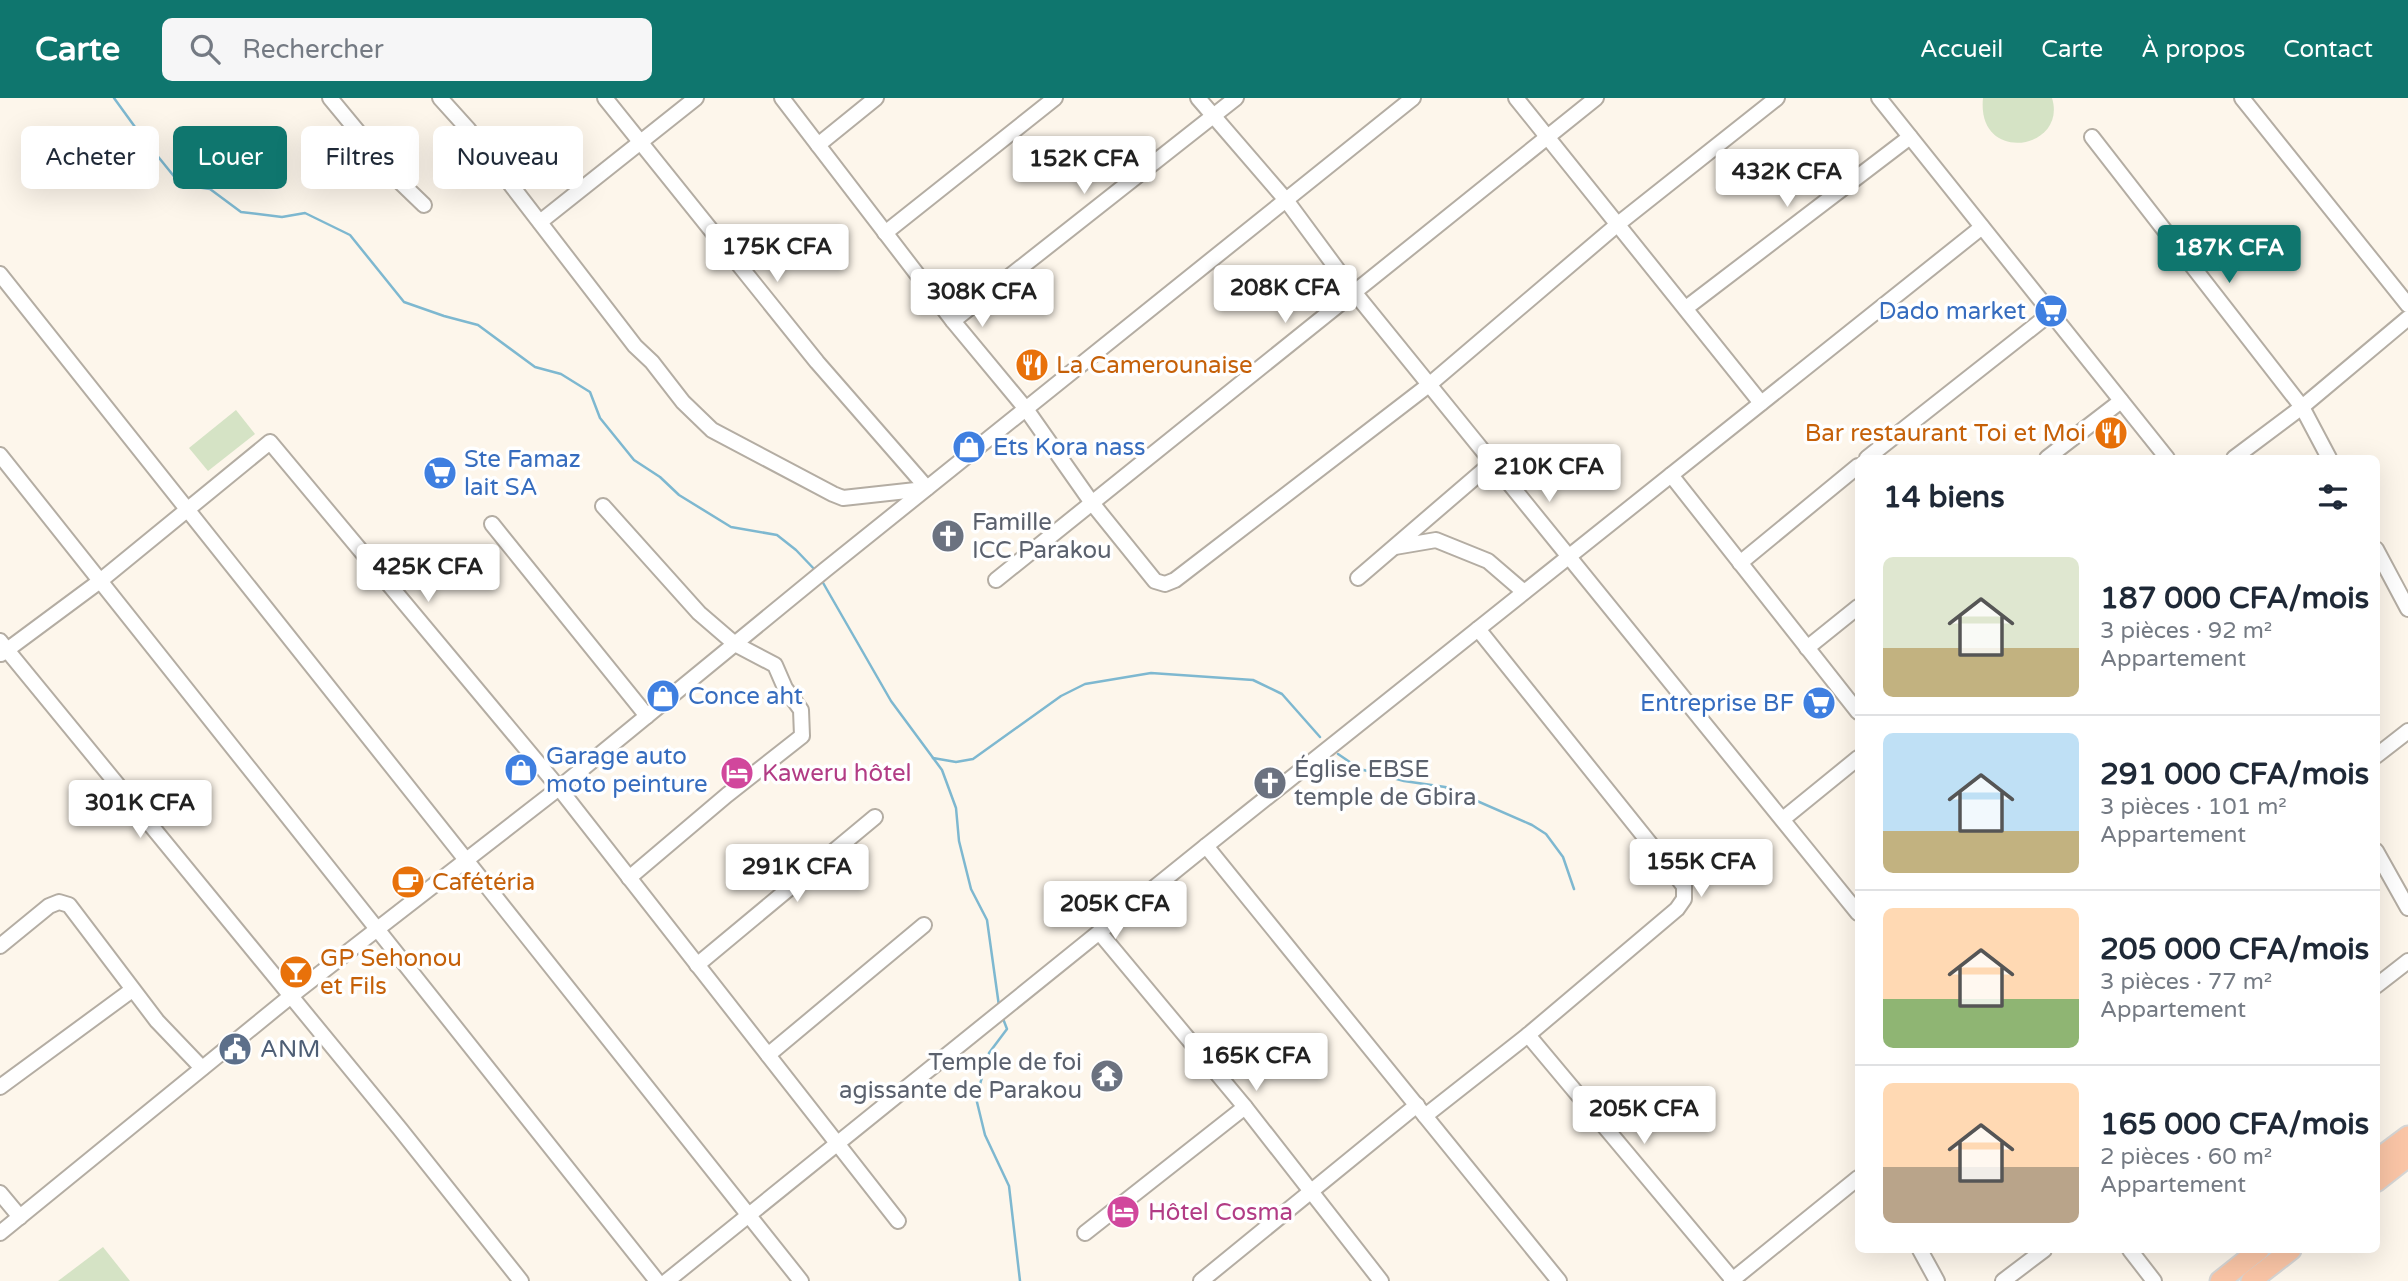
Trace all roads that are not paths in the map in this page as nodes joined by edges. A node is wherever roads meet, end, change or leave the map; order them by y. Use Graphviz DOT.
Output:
graph roads {
  1 [pos="330,98"];
  2 [pos="440,98"];
  3 [pos="605,98"];
  4 [pos="696,98"];
  5 [pos="782,98"];
  6 [pos="876,98"];
  7 [pos="1055,98"];
  8 [pos="1198,98"];
  9 [pos="1236,98"];
  10 [pos="1413,98"];
  11 [pos="1516,98"];
  12 [pos="1596,98"];
  13 [pos="1777,98"];
  14 [pos="1879,98"];
  15 [pos="2242,98"];
  16 [pos="1213,117"];
  17 [pos="2092,136"];
  18 [pos="1548,137"];
  19 [pos="1910,137"];
  20 [pos="640,142"];
  21 [pos="818,145"];
  22 [pos="1286,200"];
  23 [pos="424,205"];
  24 [pos="540,222"];
  25 [pos="1618,224"];
  26 [pos="1982,227"];
  27 [pos="885,233"];
  28 [pos="0,274"];
  29 [pos="1354,292"];
  30 [pos="2408,305"];
  31 [pos="1686,308"];
  32 [pos="2051,313"];
  33 [pos="2408,318"];
  34 [pos="953,321"];
  35 [pos="1430,384"];
  36 [pos="2121,401"];
  37 [pos="1761,403"];
  38 [pos="2302,407"];
  39 [pos="1026,409"];
  40 [pos="0,455"];
  41 [pos="1871,455"];
  42 [pos="2051,455"];
  43 [pos="2165,455"];
  44 [pos="2238,455"];
  45 [pos="2327,455"];
  46 [pos="1493,462"];
  47 [pos="1855,468"];
  48 [pos="1671,475"];
  49 [pos="927,488"];
  50 [pos="1092,503"];
  51 [pos="603,506"];
  52 [pos="186,510"];
  53 [pos="492,524"];
  54 [pos="1394,547"];
  55 [pos="1569,556"];
  56 [pos="2380,556"];
  57 [pos="1740,563"];
  58 [pos="1357,578"];
  59 [pos="996,580"];
  60 [pos="100,581"];
  61 [pos="1524,592"];
  62 [pos="1855,609"];
  63 [pos="2408,609"];
  64 [pos="1478,629"];
  65 [pos="735,644"];
  66 [pos="1807,648"];
  67 [pos="2,649"];
  68 [pos="1855,708"];
  69 [pos="647,716"];
  70 [pos="2408,730"];
  71 [pos="2380,753"];
  72 [pos="1855,760"];
  73 [pos="559,788"];
  74 [pos="875,817"];
  75 [pos="1783,819"];
  76 [pos="1206,846"];
  77 [pos="2380,858"];
  78 [pos="466,861"];
  79 [pos="629,878"];
  80 [pos="2408,908"];
  81 [pos="1855,909"];
  82 [pos="924,925"];
  83 [pos="377,930"];
  84 [pos="1098,932"];
  85 [pos="0,946"];
  86 [pos="2408,961"];
  87 [pos="697,965"];
  88 [pos="2380,983"];
  89 [pos="132,990"];
  90 [pos="291,996"];
  91 [pos="1528,1035"];
  92 [pos="768,1055"];
  93 [pos="202,1068"];
  94 [pos="0,1087"];
  95 [pos="1245,1107"];
  96 [pos="1421,1111"];
  97 [pos="2408,1136"];
  98 [pos="838,1144"];
  99 [pos="2380,1157"];
  100 [pos="2408,1157"];
  101 [pos="2380,1179"];
  102 [pos="1855,1180"];
  103 [pos="0,1193"];
  104 [pos="1312,1193"];
  105 [pos="748,1215"];
  106 [pos="20,1217"];
  107 [pos="898,1221"];
  108 [pos="0,1233"];
  109 [pos="1085,1233"];
  110 [pos="1922,1253"];
  111 [pos="2040,1253"];
  112 [pos="2132,1253"];
  113 [pos="2255,1253"];
  114 [pos="2287,1253"];
  115 [pos="1374,1278"];
  116 [pos="1732,1280"];
  117 [pos="521,1281"];
  118 [pos="657,1281"];
  119 [pos="667,1281"];
  120 [pos="801,1281"];
  121 [pos="1201,1281"];
  122 [pos="1559,1281"];
  123 [pos="1937,1281"];
  124 [pos="2003,1281"];
  125 [pos="2154,1281"];
  126 [pos="2220,1281"];
  127 [pos="2251,1281"];
  1 -- 23 [label="street"];
  2 -- 24 [label="street"];
  3 -- 20 [label="street"];
  4 -- 20 [label="street"];
  5 -- 21 [label="street"];
  6 -- 21 [label="street"];
  7 -- 27 [label="street"];
  8 -- 16 [label="street"];
  9 -- 16 [label="street"];
  10 -- 22 [label="street"];
  11 -- 18 [label="street"];
  12 -- 18 [label="street"];
  13 -- 25 [label="street"];
  14 -- 19 [label="street"];
  15 -- 30 [label="street"];
  16 -- 22 [label="street"];
  16 -- 34 [label="street"];
  17 -- 38 [label="street"];
  18 -- 25 [label="street"];
  18 -- 29 [label="street"];
  19 -- 26 [label="street"];
  19 -- 31 [label="street"];
  20 -- 24 [label="street"];
  20 -- 49 [label="street"];
  21 -- 27 [label="street"];
  22 -- 29 [label="street"];
  22 -- 39 [label="street"];
  24 -- 49 [label="street"];
  25 -- 31 [label="street"];
  25 -- 35 [label="street"];
  26 -- 32 [label="street"];
  26 -- 37 [label="street"];
  27 -- 34 [label="street"];
  28 -- 52 [label="street"];
  29 -- 35 [label="street"];
  29 -- 50 [label="street"];
  31 -- 37 [label="street"];
  32 -- 36 [label="street"];
  32 -- 41 [label="street"];
  33 -- 38 [label="street"];
  34 -- 39 [label="street"];
  35 -- 46 [label="street"];
  35 -- 50 [label="street"];
  36 -- 42 [label="street"];
  36 -- 43 [label="street"];
  37 -- 48 [label="street"];
  38 -- 44 [label="street"];
  38 -- 45 [label="street"];
  39 -- 49 [label="street"];
  39 -- 50 [label="street"];
  40 -- 60 [label="street"];
  46 -- 54 [label="street"];
  46 -- 55 [label="street"];
  47 -- 57 [label="street"];
  48 -- 55 [label="street"];
  48 -- 57 [label="street"];
  49 -- 65 [label="street"];
  50 -- 59 [label="street"];
  51 -- 65 [label="street"];
  52 -- 60 [label="street"];
  52 -- 73 [label="street"];
  52 -- 78 [label="street"];
  53 -- 69 [label="street"];
  54 -- 58 [label="street"];
  54 -- 61 [label="street"];
  55 -- 61 [label="street"];
  55 -- 75 [label="street"];
  56 -- 63 [label="street"];
  57 -- 66 [label="street"];
  60 -- 67 [label="street"];
  60 -- 83 [label="street"];
  61 -- 64 [label="street"];
  62 -- 66 [label="street"];
  64 -- 76 [label="street"];
  64 -- 91 [label="street"];
  65 -- 69 [label="street"];
  65 -- 79 [label="street"];
  66 -- 68 [label="street"];
  67 -- 90 [label="street"];
  69 -- 73 [label="street"];
  70 -- 71 [label="street"];
  72 -- 75 [label="street"];
  73 -- 78 [label="street"];
  73 -- 79 [label="street"];
  74 -- 87 [label="street"];
  75 -- 81 [label="street"];
  76 -- 84 [label="street"];
  76 -- 96 [label="street"];
  77 -- 80 [label="street"];
  78 -- 83 [label="street"];
  78 -- 105 [label="street"];
  79 -- 87 [label="street"];
  82 -- 92 [label="street"];
  83 -- 90 [label="street"];
  83 -- 118 [label="street"];
  84 -- 95 [label="street"];
  84 -- 98 [label="street"];
  85 -- 89 [label="street"];
  86 -- 88 [label="street"];
  87 -- 92 [label="street"];
  89 -- 93 [label="street"];
  89 -- 94 [label="street"];
  90 -- 93 [label="street"];
  90 -- 117 [label="street"];
  91 -- 96 [label="street"];
  91 -- 116 [label="street"];
  92 -- 98 [label="street"];
  93 -- 106 [label="street"];
  95 -- 104 [label="street"];
  95 -- 109 [label="street"];
  96 -- 104 [label="street"];
  96 -- 122 [label="street"];
  97 -- 99 [label="main road"];
  98 -- 105 [label="street"];
  98 -- 107 [label="street"];
  100 -- 101 [label="main road"];
  102 -- 116 [label="street"];
  103 -- 106 [label="street"];
  104 -- 115 [label="street"];
  104 -- 121 [label="street"];
  105 -- 119 [label="street"];
  105 -- 120 [label="street"];
  106 -- 108 [label="street"];
  110 -- 123 [label="street"];
  111 -- 124 [label="street"];
  112 -- 125 [label="street"];
  113 -- 126 [label="main road"];
  114 -- 127 [label="main road"];
}
